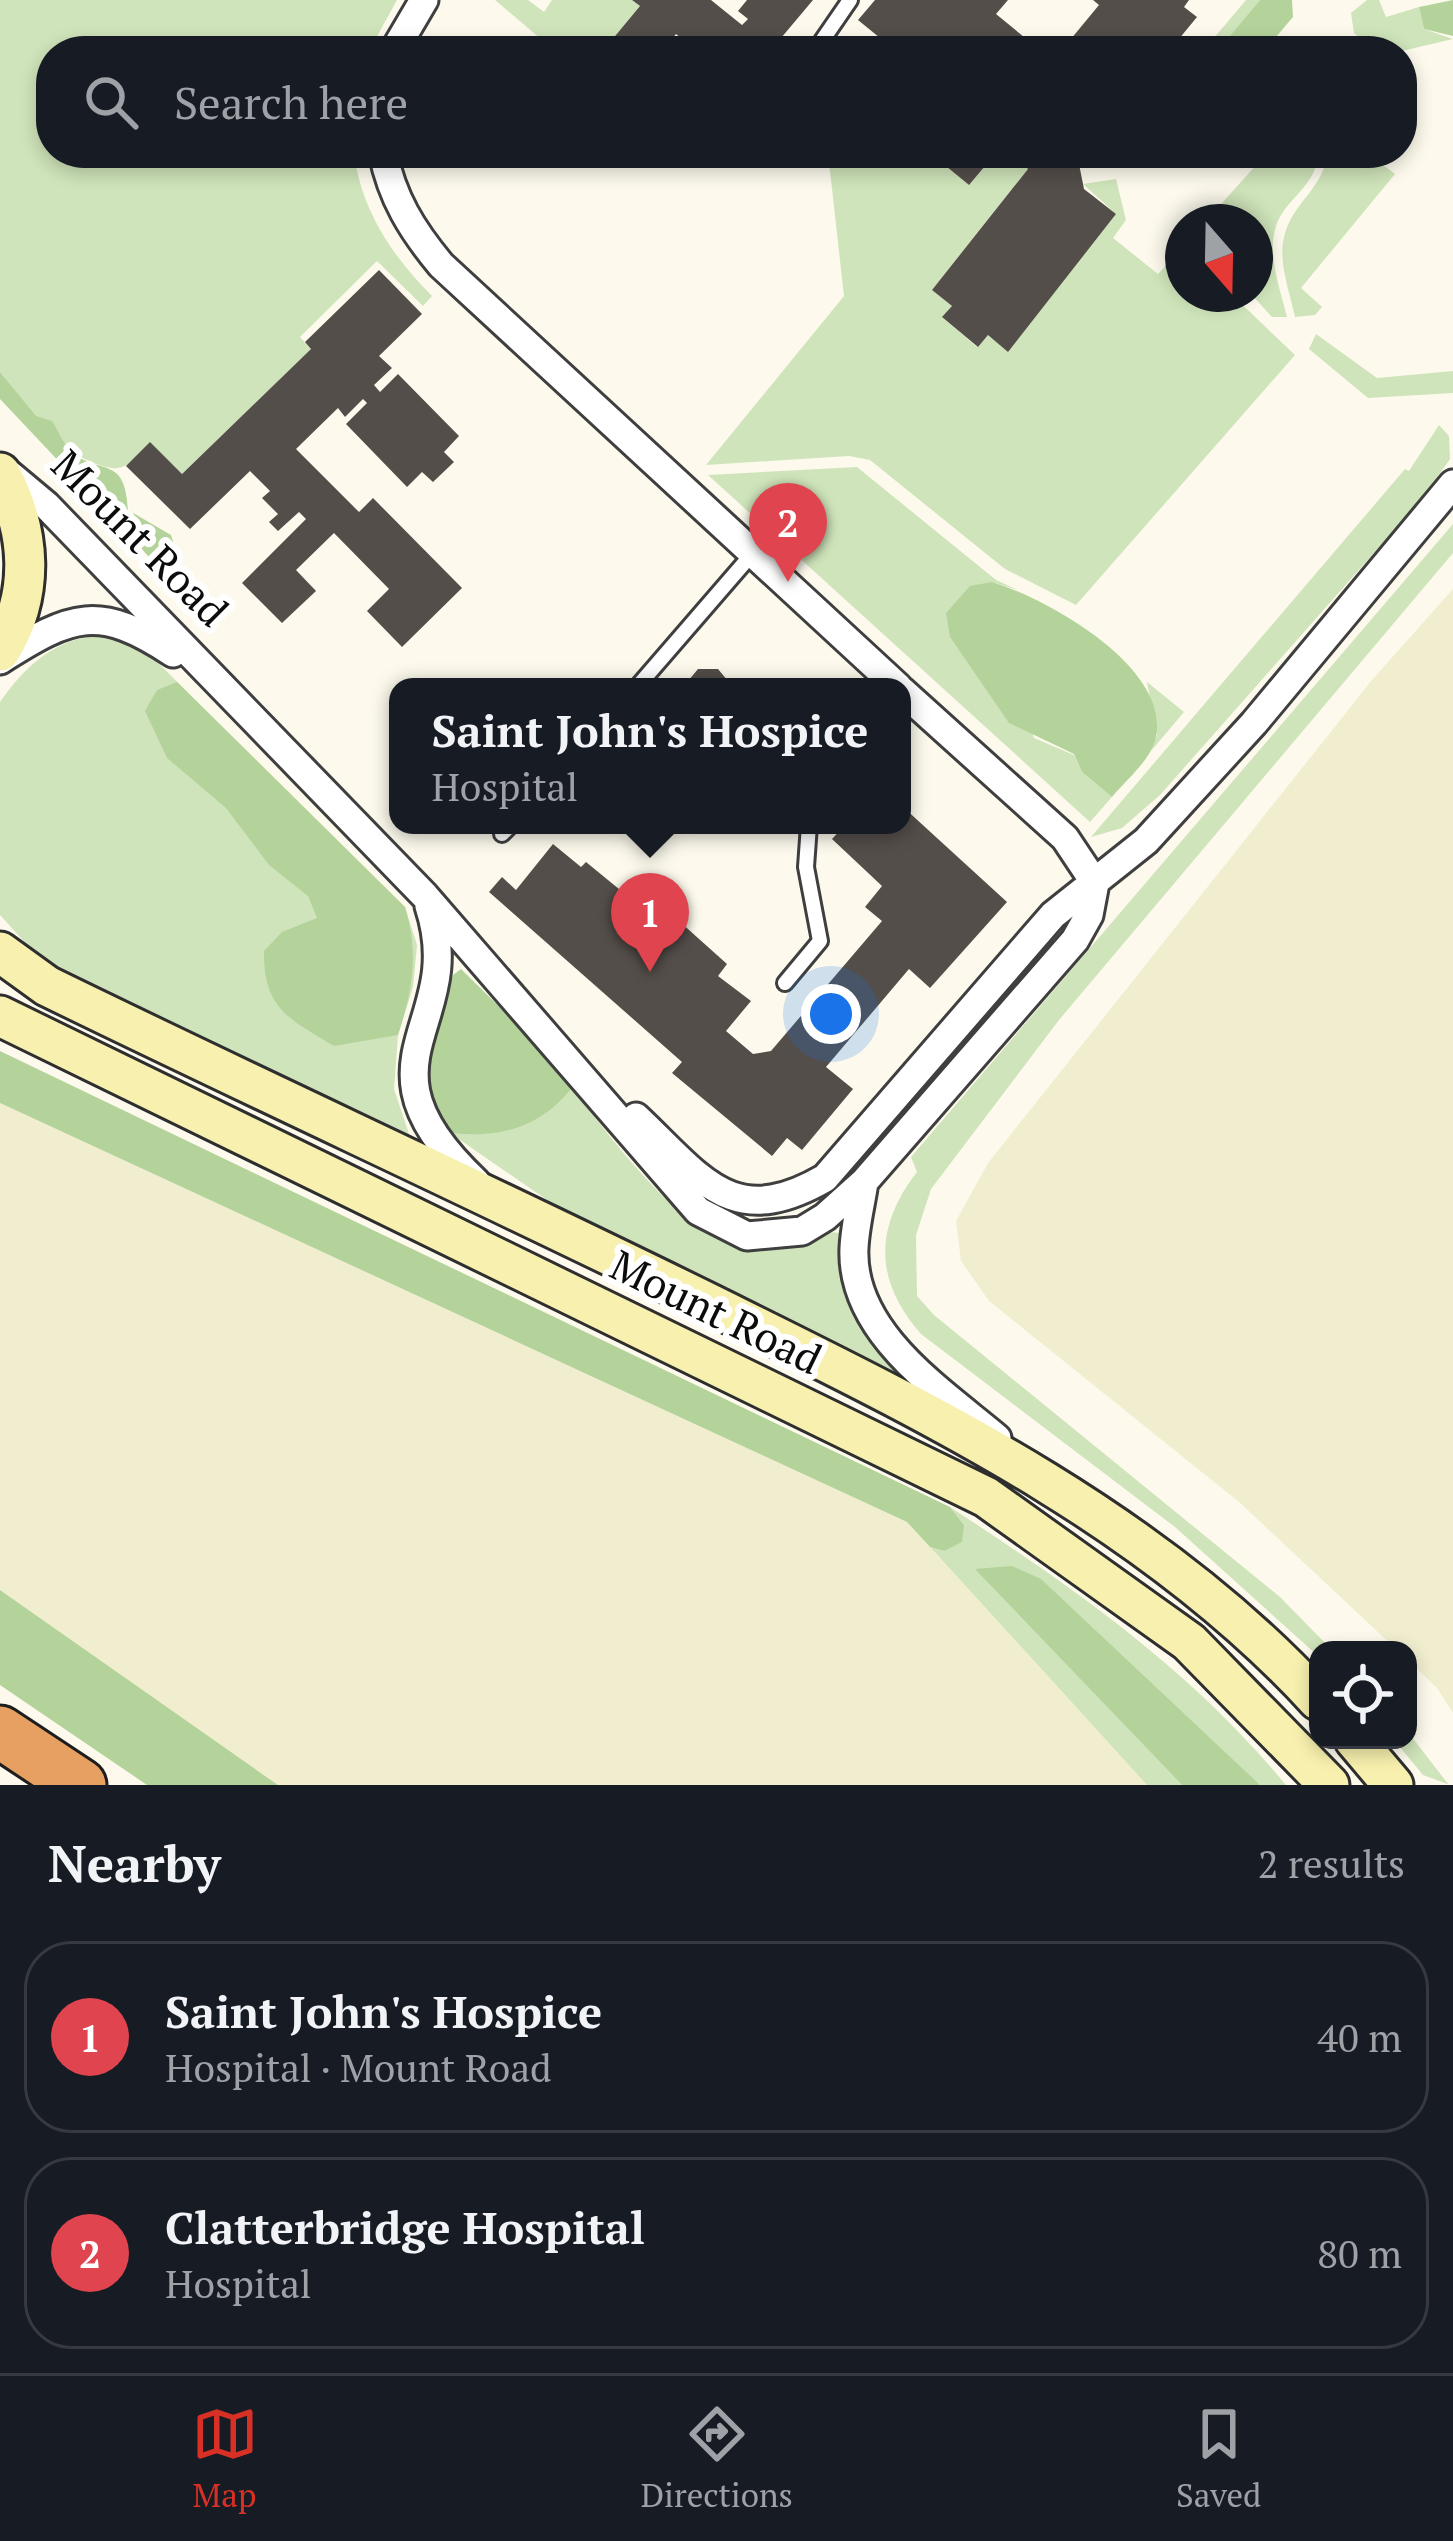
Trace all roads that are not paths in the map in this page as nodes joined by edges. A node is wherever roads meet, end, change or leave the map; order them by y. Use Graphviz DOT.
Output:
graph roads {
  1 [pos="424,0"];
  2 [pos="850,0"];
  3 [pos="403,36"];
  4 [pos="825,36"];
  5 [pos="386,168"];
  6 [pos="0,470"];
  7 [pos="1453,484"];
  8 [pos="752,554"];
  9 [pos="0,656"];
  10 [pos="212,678"];
  11 [pos="646,678"];
  12 [pos="884,678"];
  13 [pos="911,703"];
  14 [pos="808,834"];
  15 [pos="1095,883"];
  16 [pos="425,896"];
  17 [pos="0,952"];
  18 [pos="785,982"];
  19 [pos="0,1016"];
  20 [pos="563,1048"];
  21 [pos="864,1182"];
  22 [pos="498,1203"];
  23 [pos="1051,1483"];
  24 [pos="1309,1691"];
  25 [pos="0,1732"];
  26 [pos="1363,1749"];
  27 [pos="80,1785"];
  28 [pos="1329,1785"];
  29 [pos="1393,1785"];
  1 -- 3 [label="street"];
  2 -- 4 [label="lane"];
  5 -- 8 [label="street"];
  6 -- 9 [label="main road"];
  6 -- 10 [label="street, Mount Road"];
  7 -- 15 [label="street"];
  8 -- 11 [label="lane"];
  8 -- 12 [label="street"];
  9 -- 10 [label="street, Mount Road"];
  10 -- 16 [label="street, Mount Road"];
  13 -- 15 [label="street"];
  14 -- 18 [label="lane"];
  15 -- 20 [label="street, Mount Road"];
  15 -- 21 [label="street, Mount Road"];
  16 -- 20 [label="street, Mount Road"];
  16 -- 22 [label="street"];
  17 -- 22 [label="main road, Mount Road"];
  19 -- 28 [label="main road, Mount Road"];
  20 -- 21 [label="street, Mount Road"];
  21 -- 23 [label="street, Mount Road"];
  22 -- 23 [label="main road, Mount Road"];
  23 -- 24 [label="main road, Mount Road"];
  25 -- 27 [label="highway"];
  26 -- 29 [label="main road"];
}
